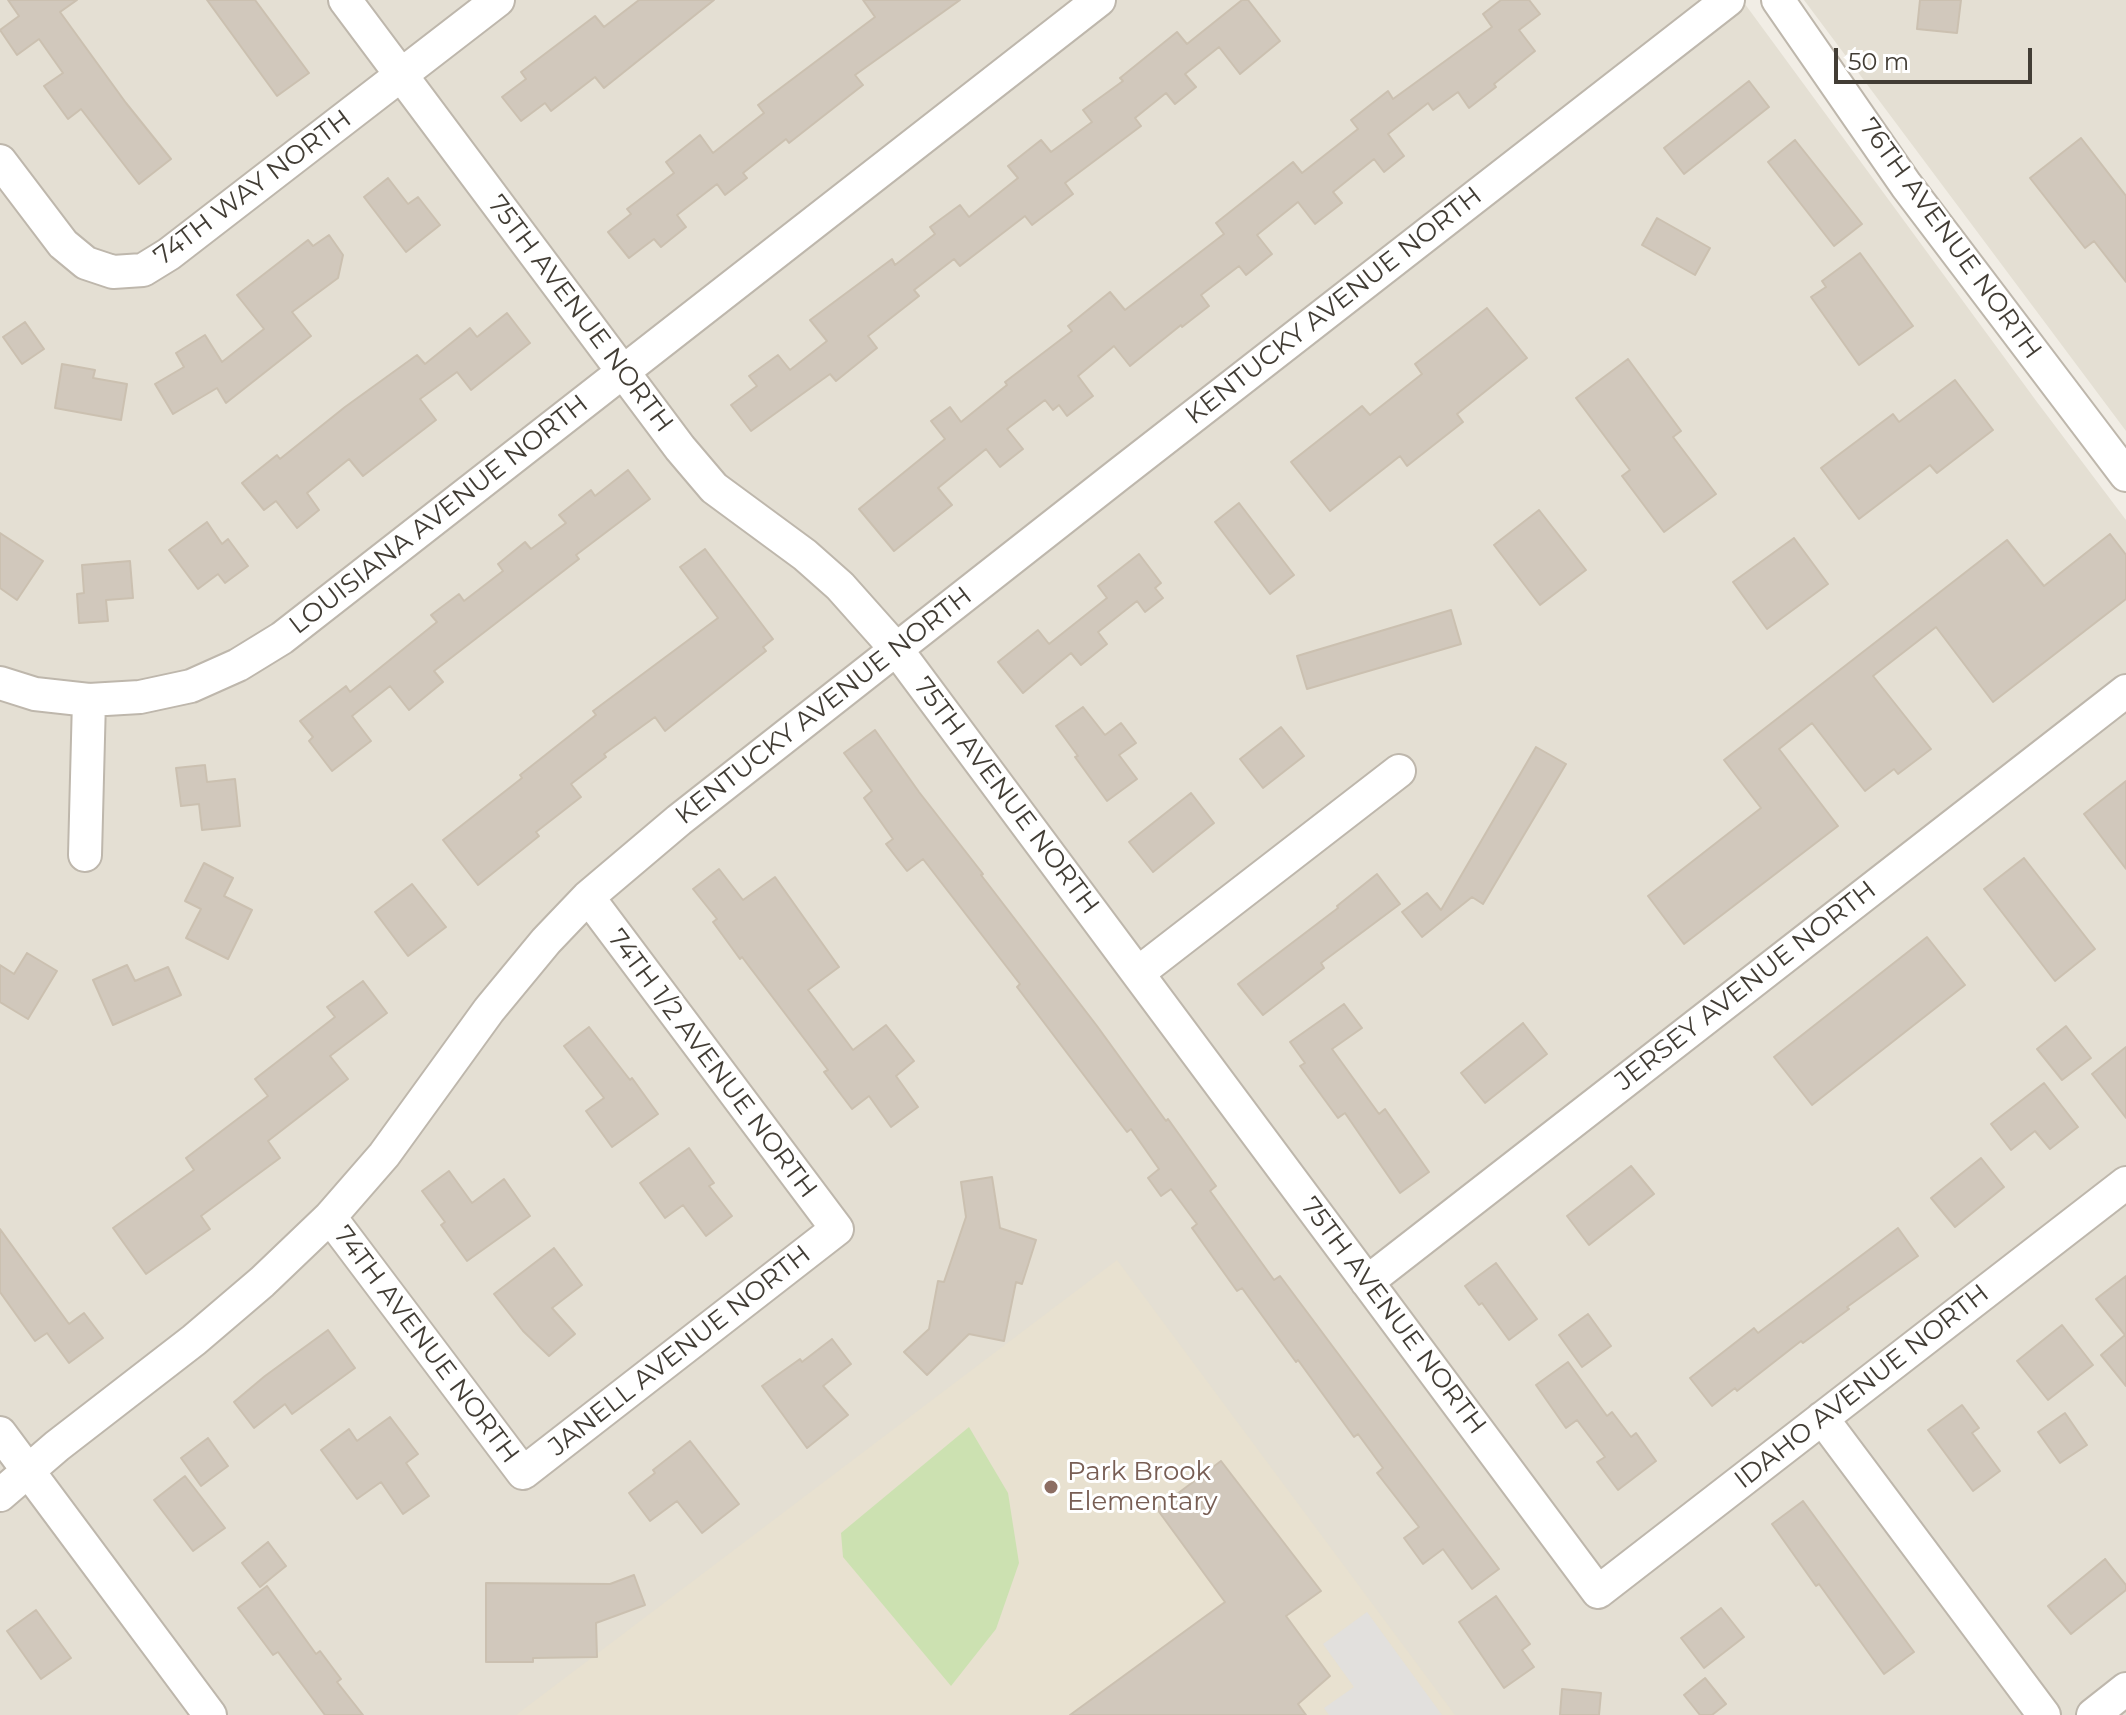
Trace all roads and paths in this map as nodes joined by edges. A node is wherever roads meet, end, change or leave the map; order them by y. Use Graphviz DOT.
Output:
graph roads {
  1 [pos="345,0"];
  2 [pos="498,0"];
  3 [pos="1099,0"];
  4 [pos="1728,0"];
  5 [pos="1778,0"];
  6 [pos="401,75"];
  7 [pos="0,161"];
  8 [pos="623,372"];
  9 [pos="2126,475"];
  10 [pos="897,650"];
  11 [pos="0,683"];
  12 [pos="2126,691"];
  13 [pos="89,700"];
  14 [pos="1399,771"];
  15 [pos="85,855"];
  16 [pos="588,897"];
  17 [pos="1138,973"];
  18 [pos="2126,1183"];
  19 [pos="330,1217"];
  20 [pos="837,1229"];
  21 [pos="1367,1282"];
  22 [pos="1822,1418"];
  23 [pos="0,1433"];
  24 [pos="28,1471"];
  25 [pos="523,1473"];
  26 [pos="0,1495"];
  27 [pos="1598,1592"];
  28 [pos="2126,1689"];
  29 [pos="210,1715"];
  30 [pos="2044,1715"];
  31 [pos="2093,1715"];
  1 -- 6 [label="street, 75TH AVENUE NORTH"];
  2 -- 6 [label="street, 74TH WAY NORTH"];
  3 -- 8 [label="street, LOUISIANA AVENUE NORTH"];
  4 -- 10 [label="street, KENTUCKY AVENUE NORTH"];
  5 -- 9 [label="street, 76TH AVENUE NORTH"];
  6 -- 7 [label="street, 74TH WAY NORTH"];
  6 -- 8 [label="street, 75TH AVENUE NORTH"];
  8 -- 10 [label="street, 75TH AVENUE NORTH"];
  8 -- 13 [label="street, LOUISIANA AVENUE NORTH"];
  10 -- 16 [label="street, KENTUCKY AVENUE NORTH"];
  10 -- 17 [label="street, 75TH AVENUE NORTH"];
  11 -- 13 [label="street"];
  12 -- 21 [label="street, JERSEY AVENUE NORTH"];
  13 -- 15 [label="street"];
  14 -- 17 [label="street"];
  16 -- 19 [label="street, KENTUCKY AVENUE NORTH"];
  16 -- 20 [label="street, 74TH 1/2 AVENUE NORTH"];
  17 -- 21 [label="street, 75TH AVENUE NORTH"];
  18 -- 22 [label="street, IDAHO AVENUE NORTH"];
  19 -- 24 [label="street, KENTUCKY AVENUE NORTH"];
  19 -- 25 [label="street, 74TH AVENUE NORTH"];
  20 -- 25 [label="street, JANELL AVENUE NORTH"];
  21 -- 27 [label="street, 75TH AVENUE NORTH"];
  22 -- 27 [label="street, IDAHO AVENUE NORTH"];
  22 -- 30 [label="street"];
  23 -- 24 [label="street"];
  24 -- 26 [label="street, KENTUCKY AVENUE NORTH"];
  24 -- 29 [label="street"];
  28 -- 31 [label="street"];
}
